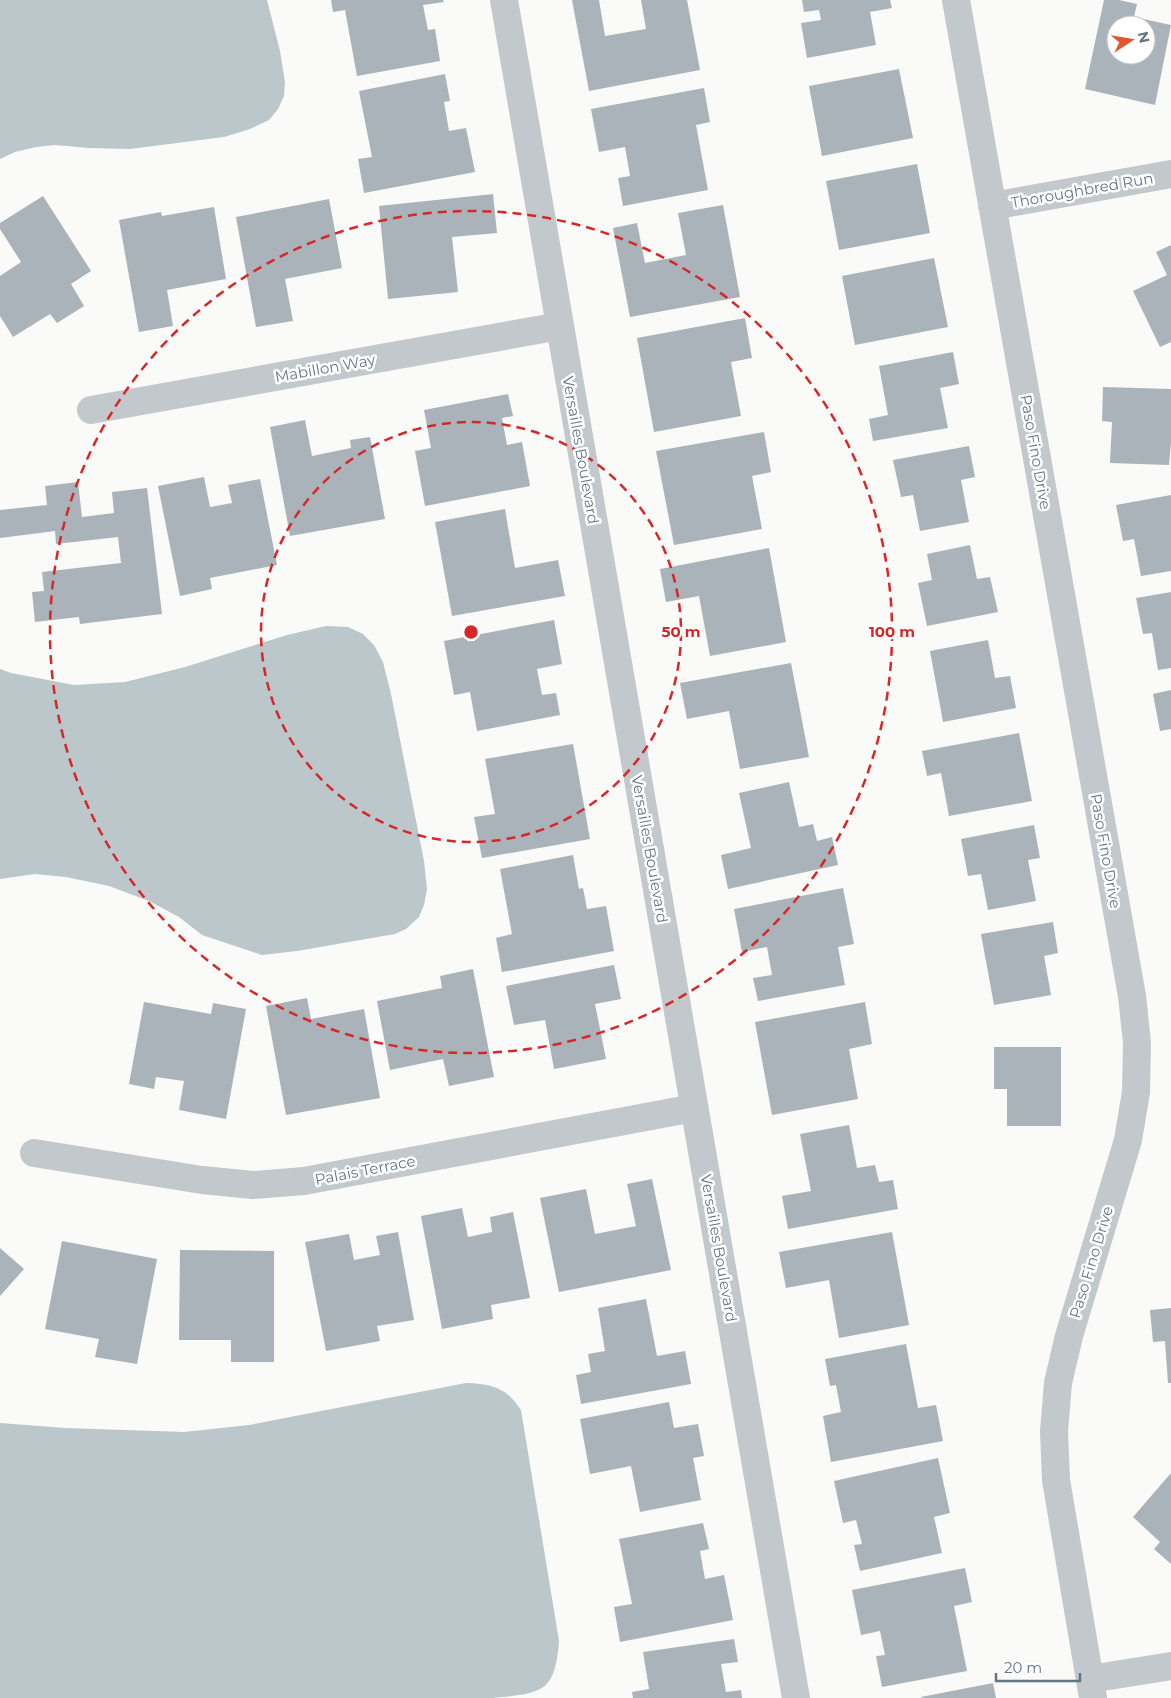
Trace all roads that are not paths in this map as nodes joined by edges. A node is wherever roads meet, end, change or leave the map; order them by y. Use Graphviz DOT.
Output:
graph roads {
  1 [pos="504,0"];
  2 [pos="956,0"];
  3 [pos="1171,174"];
  4 [pos="992,206"];
  5 [pos="560,326"];
  6 [pos="91,410"];
  7 [pos="694,1108"];
  8 [pos="34,1153"];
  9 [pos="1171,1666"];
  10 [pos="1092,1689"];
  11 [pos="796,1698"];
  1 -- 5 [label="street, Versailles Boulevard"];
  2 -- 4 [label="street, Paso Fino Drive"];
  3 -- 4 [label="street, Thoroughbred Run"];
  4 -- 10 [label="street, Paso Fino Drive"];
  5 -- 6 [label="street, Mabillon Way"];
  5 -- 7 [label="street, Versailles Boulevard"];
  7 -- 8 [label="street, Palais Terrace"];
  7 -- 11 [label="street, Versailles Boulevard"];
  9 -- 10 [label="street"];
}
